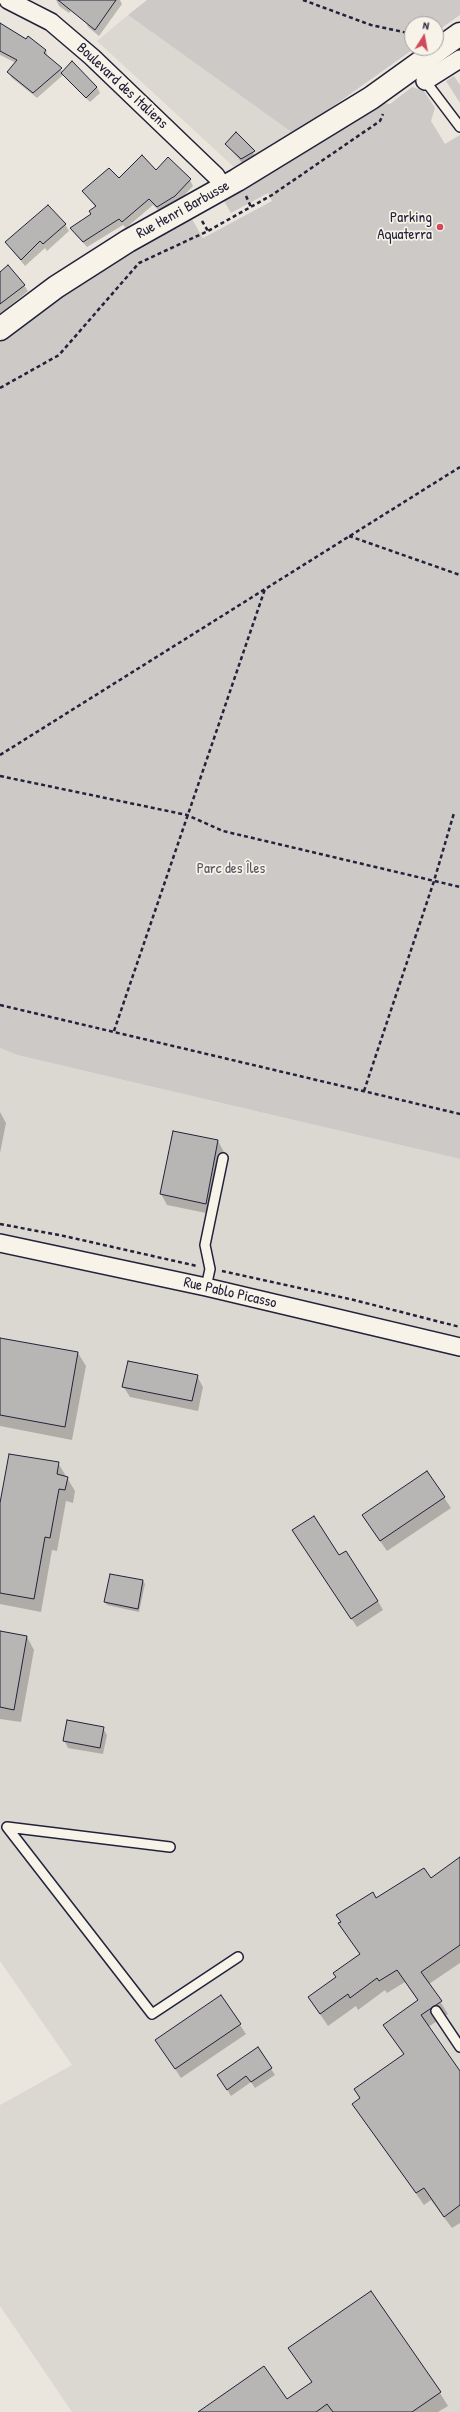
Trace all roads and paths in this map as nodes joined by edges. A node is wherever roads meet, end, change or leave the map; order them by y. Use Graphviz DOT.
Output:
graph roads {
  1 [pos="8,0"];
  2 [pos="304,0"];
  3 [pos="404,32"];
  4 [pos="460,34"];
  5 [pos="460,59"];
  6 [pos="420,74"];
  7 [pos="380,121"];
  8 [pos="460,127"];
  9 [pos="223,187"];
  10 [pos="0,329"];
  11 [pos="0,388"];
  12 [pos="460,467"];
  13 [pos="349,536"];
  14 [pos="460,575"];
  15 [pos="265,590"];
  16 [pos="0,755"];
  17 [pos="0,776"];
  18 [pos="454,814"];
  19 [pos="187,815"];
  20 [pos="434,881"];
  21 [pos="460,887"];
  22 [pos="0,1005"];
  23 [pos="114,1031"];
  24 [pos="364,1091"];
  25 [pos="460,1114"];
  26 [pos="223,1158"];
  27 [pos="0,1224"];
  28 [pos="0,1243"];
  29 [pos="210,1269"];
  30 [pos="206,1287"];
  31 [pos="460,1327"];
  32 [pos="460,1347"];
  33 [pos="170,1847"];
  34 [pos="238,1957"];
  35 [pos="436,2011"];
  36 [pos="460,2046"];
  1 -- 9 [label="street, Boulevard des Italiens"];
  2 -- 3 [label="path"];
  4 -- 6 [label="street, Rue Henri Barbusse"];
  5 -- 6 [label="street"];
  6 -- 8 [label="lane"];
  6 -- 9 [label="street, Rue Henri Barbusse"];
  7 -- 11 [label="path"];
  9 -- 10 [label="street, Rue Henri Barbusse"];
  12 -- 13 [label="path"];
  13 -- 14 [label="path"];
  13 -- 15 [label="path"];
  15 -- 16 [label="path"];
  15 -- 19 [label="path"];
  17 -- 19 [label="path"];
  18 -- 20 [label="path"];
  19 -- 20 [label="path"];
  19 -- 23 [label="path"];
  20 -- 21 [label="path"];
  20 -- 24 [label="path"];
  22 -- 23 [label="path"];
  23 -- 24 [label="path"];
  24 -- 25 [label="path"];
  26 -- 29 [label="lane"];
  27 -- 29 [label="path"];
  28 -- 30 [label="street, Rue Pablo Picasso"];
  29 -- 30 [label="lane"];
  29 -- 31 [label="path"];
  30 -- 32 [label="street, Rue Pablo Picasso"];
  33 -- 34 [label="lane"];
  35 -- 36 [label="lane"];
}
